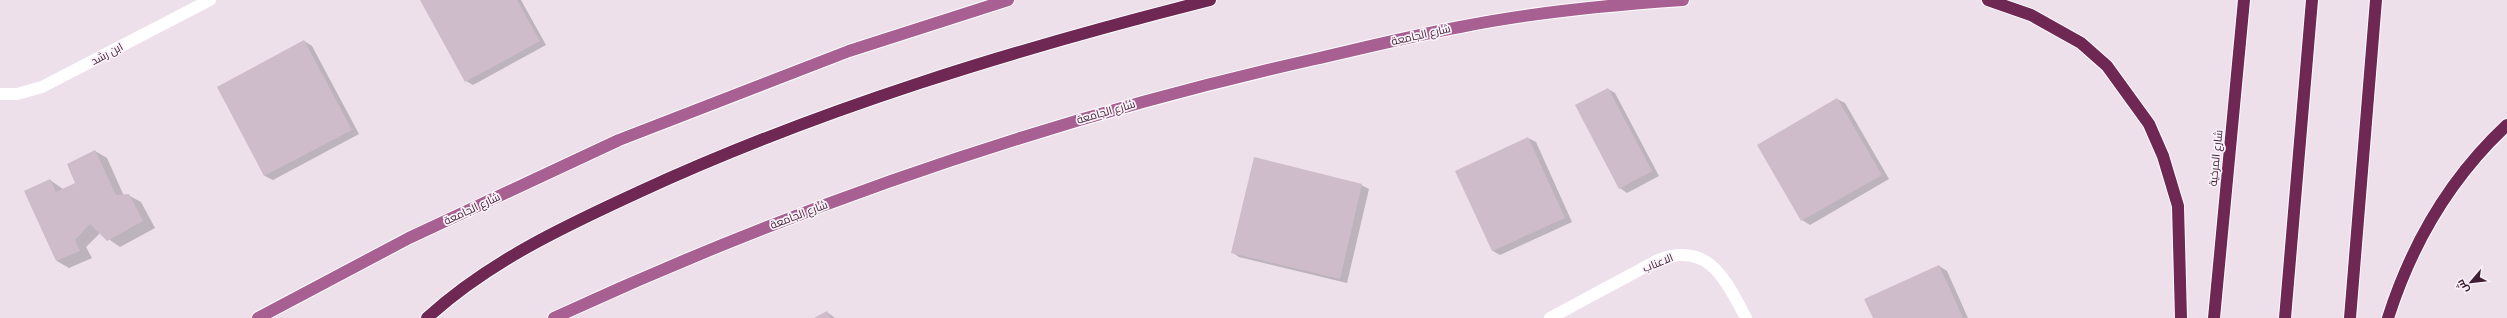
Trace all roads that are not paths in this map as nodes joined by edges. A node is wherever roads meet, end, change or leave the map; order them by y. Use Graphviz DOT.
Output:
graph roads {
  1 [pos="210,0"];
  2 [pos="1008,0"];
  3 [pos="1210,0"];
  4 [pos="1683,0"];
  5 [pos="1988,0"];
  6 [pos="2244,0"];
  7 [pos="2312,0"];
  8 [pos="2376,0"];
  9 [pos="0,94"];
  10 [pos="2507,125"];
  11 [pos="258,318"];
  12 [pos="427,318"];
  13 [pos="554,318"];
  14 [pos="1550,318"];
  15 [pos="1746,318"];
  16 [pos="2180,318"];
  17 [pos="2214,318"];
  18 [pos="2285,318"];
  19 [pos="2350,318"];
  20 [pos="2388,318"];
  1 -- 9 [label="street, ابن رشد"];
  2 -- 11 [label="main road, شارع الجامعة"];
  3 -- 12 [label="highway"];
  4 -- 13 [label="main road, شارع الجامعة"];
  5 -- 16 [label="highway"];
  6 -- 17 [label="highway, شارع المرخية"];
  7 -- 18 [label="highway"];
  8 -- 19 [label="highway"];
  10 -- 20 [label="highway"];
  14 -- 15 [label="street, الاعناب"];
}
